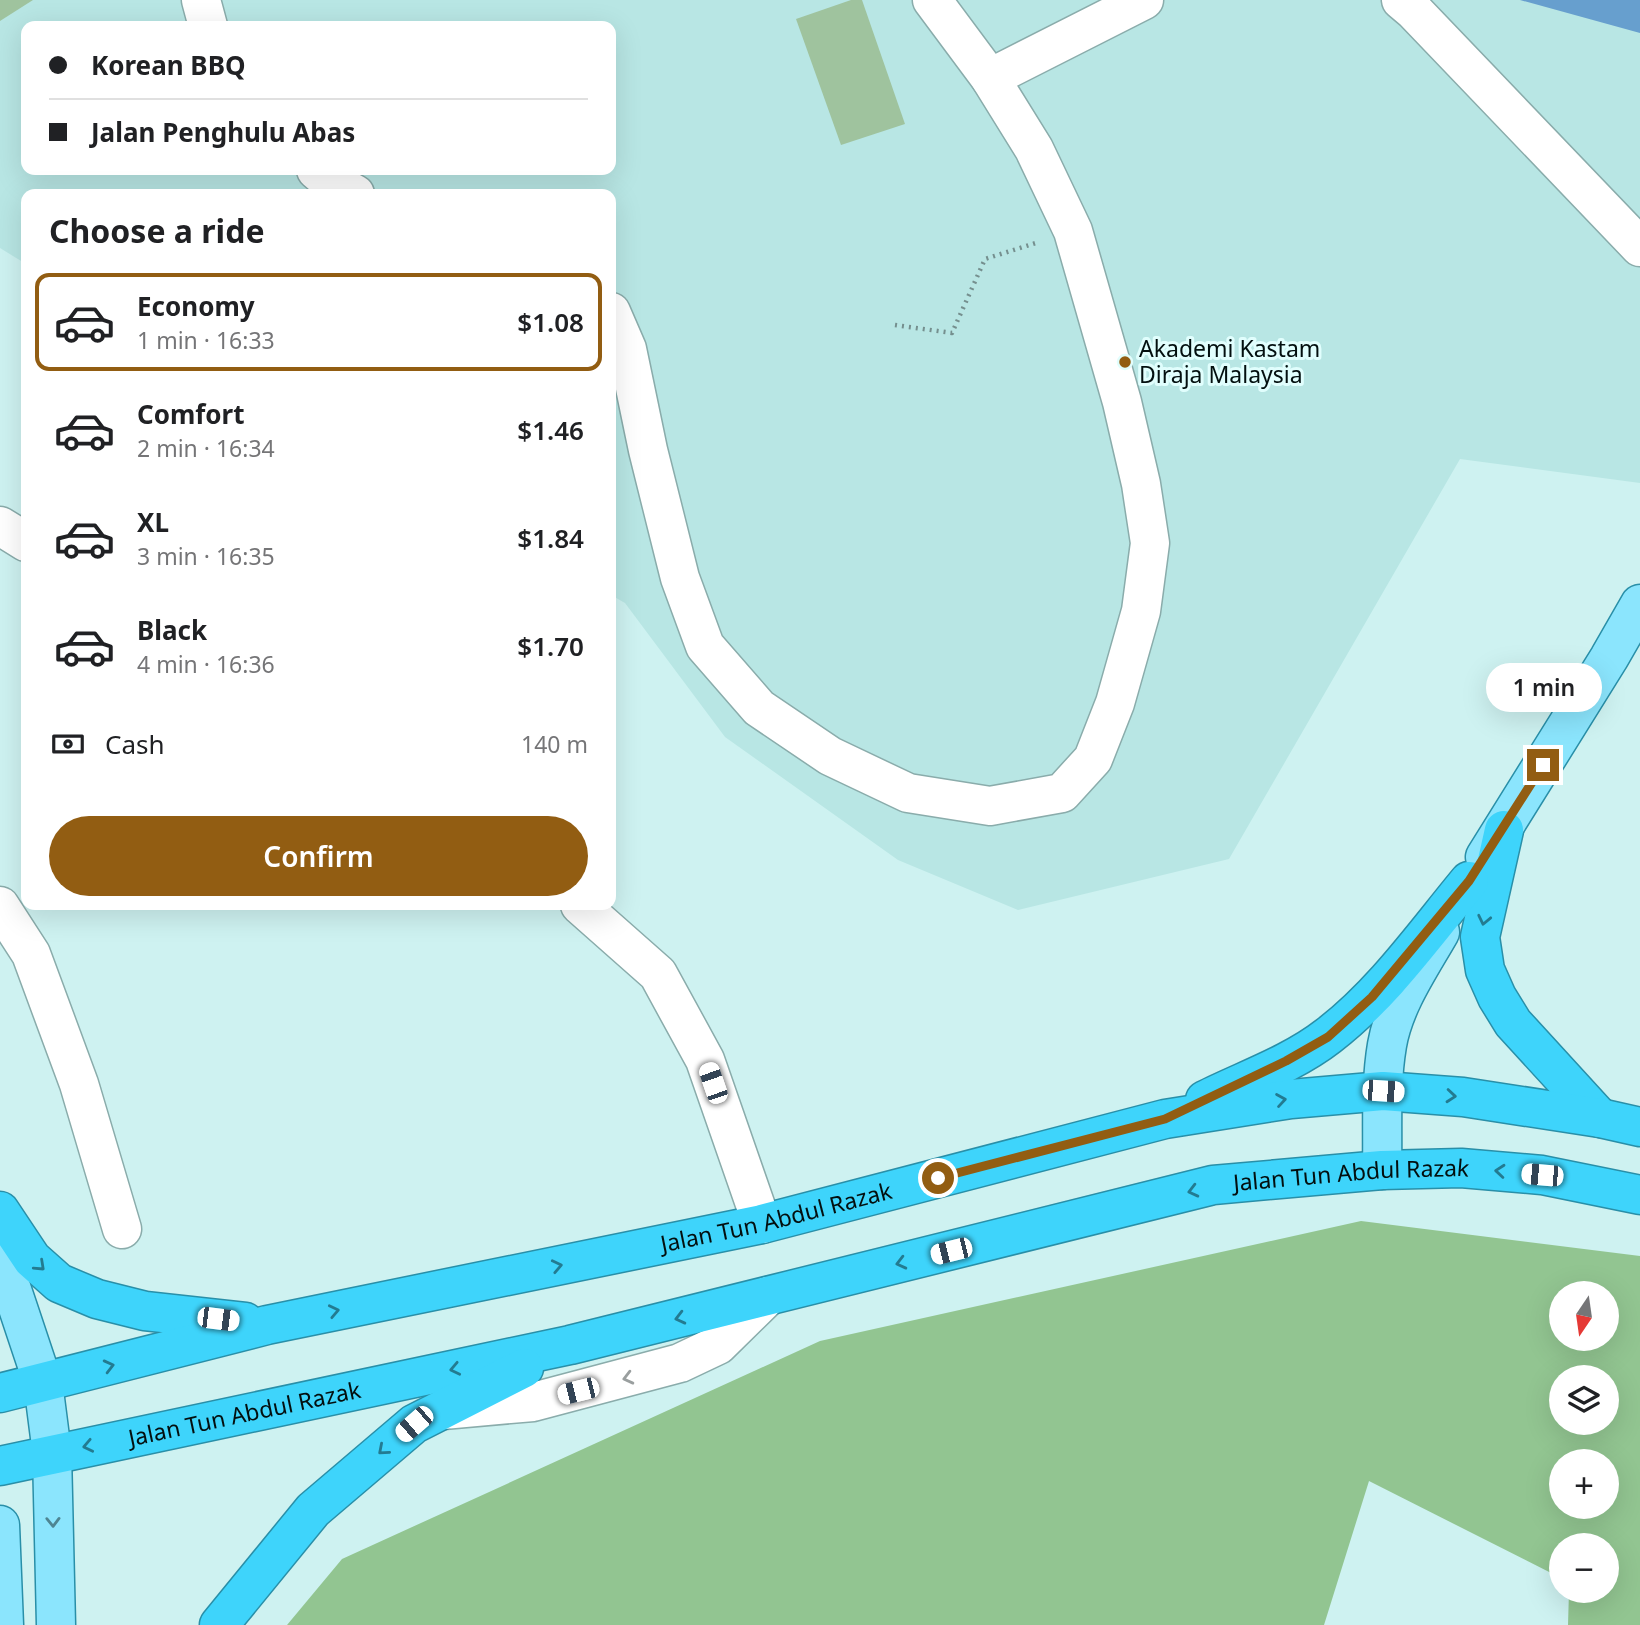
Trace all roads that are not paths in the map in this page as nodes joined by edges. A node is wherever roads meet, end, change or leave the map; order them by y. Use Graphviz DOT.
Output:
graph roads {
  1 [pos="201,0"];
  2 [pos="932,0"];
  3 [pos="1144,0"];
  4 [pos="1401,0"];
  5 [pos="206,21"];
  6 [pos="990,78"];
  7 [pos="322,175"];
  8 [pos="346,189"];
  9 [pos="1640,247"];
  10 [pos="616,324"];
  11 [pos="0,526"];
  12 [pos="21,539"];
  13 [pos="1640,604"];
  14 [pos="1504,830"];
  15 [pos="1469,881"];
  16 [pos="0,906"];
  17 [pos="586,910"];
  18 [pos="1383,1091"];
  19 [pos="1600,1118"];
  20 [pos="1165,1119"];
  21 [pos="1640,1128"];
  22 [pos="1382,1170"];
  23 [pos="1640,1195"];
  24 [pos="0,1211"];
  25 [pos="762,1224"];
  26 [pos="122,1229"];
  27 [pos="0,1254"];
  28 [pos="768,1296"];
  29 [pos="267,1325"];
  30 [pos="570,1345"];
  31 [pos="43,1383"];
  32 [pos="0,1393"];
  33 [pos="442,1410"];
  34 [pos="52,1453"];
  35 [pos="0,1466"];
  36 [pos="0,1525"];
  37 [pos="4,1625"];
  38 [pos="56,1625"];
  39 [pos="219,1625"];
  1 -- 5 [label="street"];
  2 -- 6 [label="street"];
  3 -- 6 [label="street"];
  4 -- 9 [label="street"];
  6 -- 10 [label="street"];
  7 -- 8 [label="street"];
  11 -- 12 [label="street"];
  13 -- 14 [label="main road"];
  14 -- 15 [label="main road"];
  14 -- 19 [label="highway, one-way"];
  15 -- 18 [label="main road"];
  15 -- 20 [label="highway"];
  16 -- 26 [label="street"];
  17 -- 25 [label="street"];
  18 -- 19 [label="highway, Jalan Tun Abdul Razak, one-way"];
  20 -- 18 [label="highway, Jalan Tun Abdul Razak, one-way"];
  18 -- 22 [label="main road"];
  19 -- 21 [label="highway, Jalan Tun Abdul Razak"];
  20 -- 25 [label="highway, Jalan Tun Abdul Razak"];
  23 -- 22 [label="highway, Jalan Tun Abdul Razak, one-way"];
  22 -- 28 [label="highway, Jalan Tun Abdul Razak, one-way"];
  24 -- 29 [label="highway, one-way"];
  29 -- 25 [label="highway, Jalan Tun Abdul Razak, one-way"];
  27 -- 31 [label="main road"];
  28 -- 30 [label="highway, Jalan Tun Abdul Razak, one-way"];
  28 -- 33 [label="street, one-way"];
  31 -- 29 [label="highway, Jalan Tun Abdul Razak, one-way"];
  30 -- 33 [label="highway"];
  30 -- 34 [label="highway, Jalan Tun Abdul Razak, one-way"];
  31 -- 32 [label="highway, Jalan Tun Abdul Razak"];
  31 -- 34 [label="main road"];
  33 -- 39 [label="highway, one-way"];
  34 -- 35 [label="highway, Jalan Tun Abdul Razak"];
  34 -- 38 [label="main road, one-way"];
  36 -- 37 [label="main road"];
}
